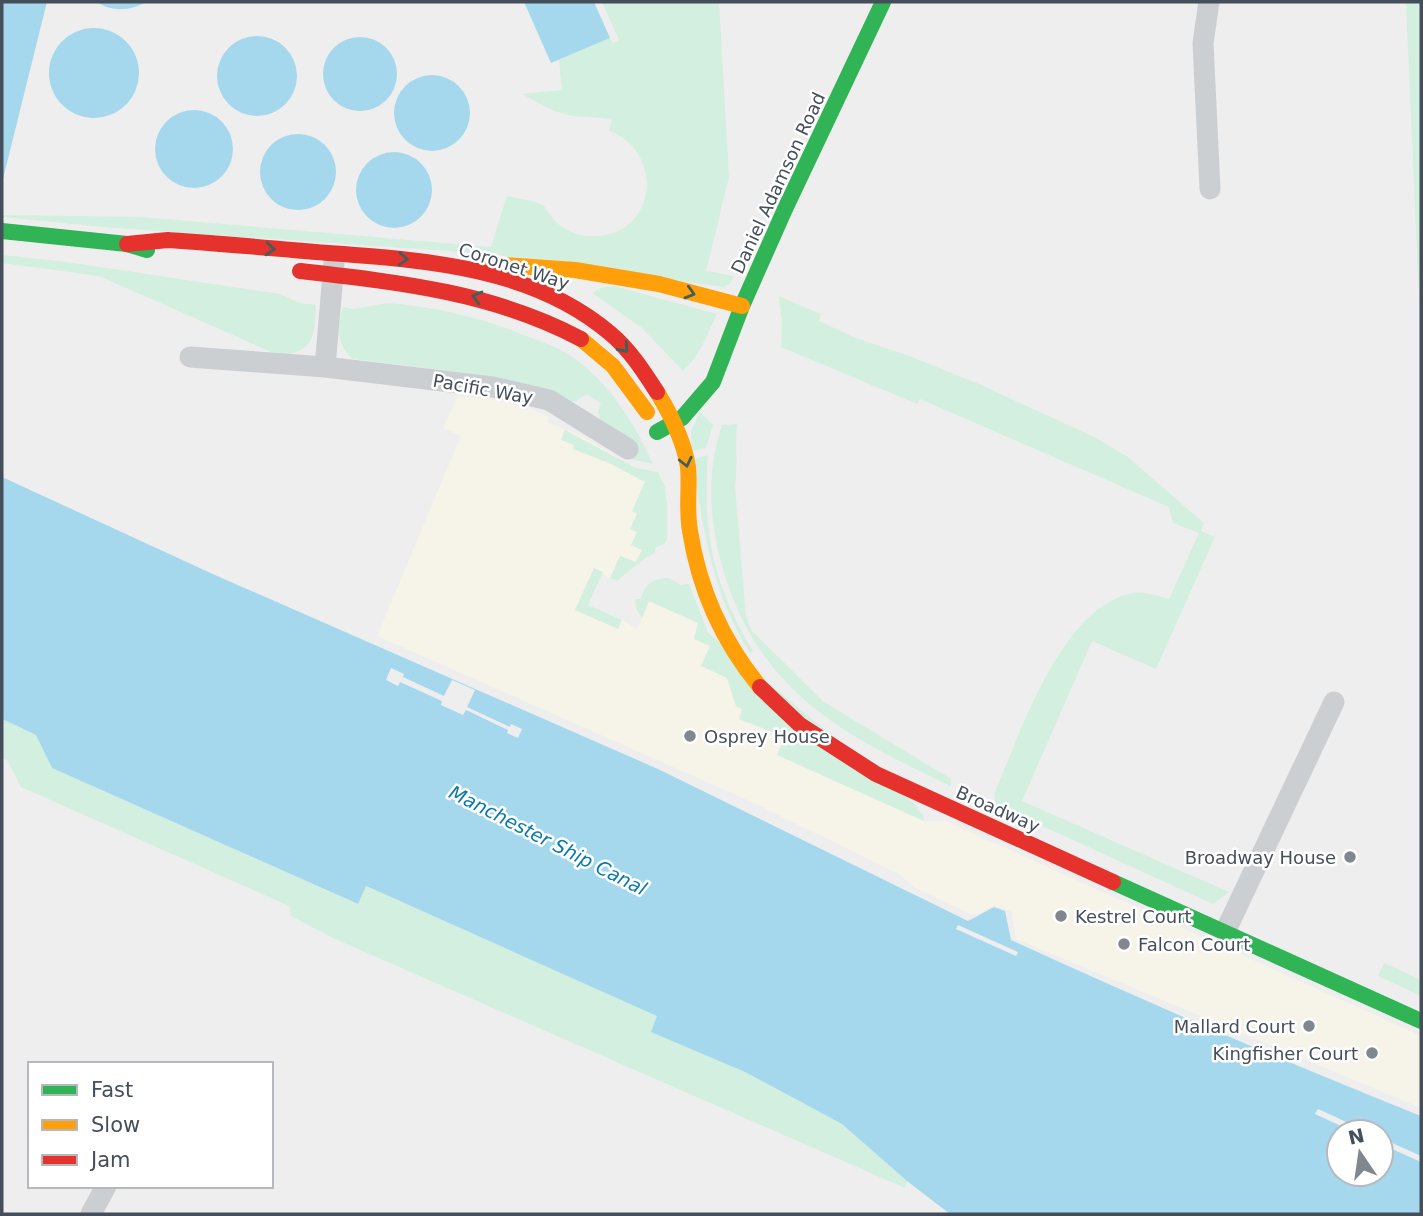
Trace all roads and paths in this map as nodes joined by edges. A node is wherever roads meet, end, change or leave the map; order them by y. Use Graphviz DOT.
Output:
graph roads {
  1 [pos="883,2"];
  2 [pos="1209,2"];
  3 [pos="1209,189"];
  4 [pos="2,231"];
  5 [pos="127,244"];
  6 [pos="169,257"];
  7 [pos="334,265"];
  8 [pos="460,266"];
  9 [pos="279,269"];
  10 [pos="599,275"];
  11 [pos="572,306"];
  12 [pos="743,306"];
  13 [pos="588,342"];
  14 [pos="190,357"];
  15 [pos="325,367"];
  16 [pos="675,423"];
  17 [pos="656,432"];
  18 [pos="628,449"];
  19 [pos="664,451"];
  20 [pos="673,475"];
  21 [pos="686,503"];
  22 [pos="1334,702"];
  23 [pos="1225,932"];
  24 [pos="1421,1021"];
  25 [pos="105,1188"];
  26 [pos="91,1214"];
  1 -- 12 [label="street, Daniel Adamson Road"];
  2 -- 3 [label="street"];
  4 -- 5 [label="street, Coronet Way"];
  5 -- 6 [label="street, Coronet Way"];
  5 -- 7 [label="street, Coronet Way, one-way"];
  7 -- 8 [label="street, Coronet Way, one-way"];
  7 -- 9 [label="street, Coronet Way"];
  13 -- 7 [label="street, Coronet Way, one-way"];
  7 -- 15 [label="street"];
  8 -- 10 [label="street"];
  8 -- 11 [label="street, Coronet Way"];
  10 -- 11 [label="street"];
  10 -- 12 [label="street, one-way"];
  11 -- 13 [label="street"];
  11 -- 16 [label="street, Coronet Way, one-way"];
  12 -- 16 [label="street, Daniel Adamson Road"];
  13 -- 17 [label="street, Coronet Way"];
  14 -- 15 [label="street, Pacific Way"];
  15 -- 18 [label="street, Pacific Way"];
  16 -- 17 [label="street, Daniel Adamson Road"];
  16 -- 21 [label="street, Coronet Way, one-way"];
  17 -- 19 [label="street, Coronet Way"];
  20 -- 21 [label="street"];
  21 -- 23 [label="street, Broadway"];
  22 -- 23 [label="street"];
  23 -- 24 [label="street, Broadway"];
  25 -- 26 [label="street"];
}
